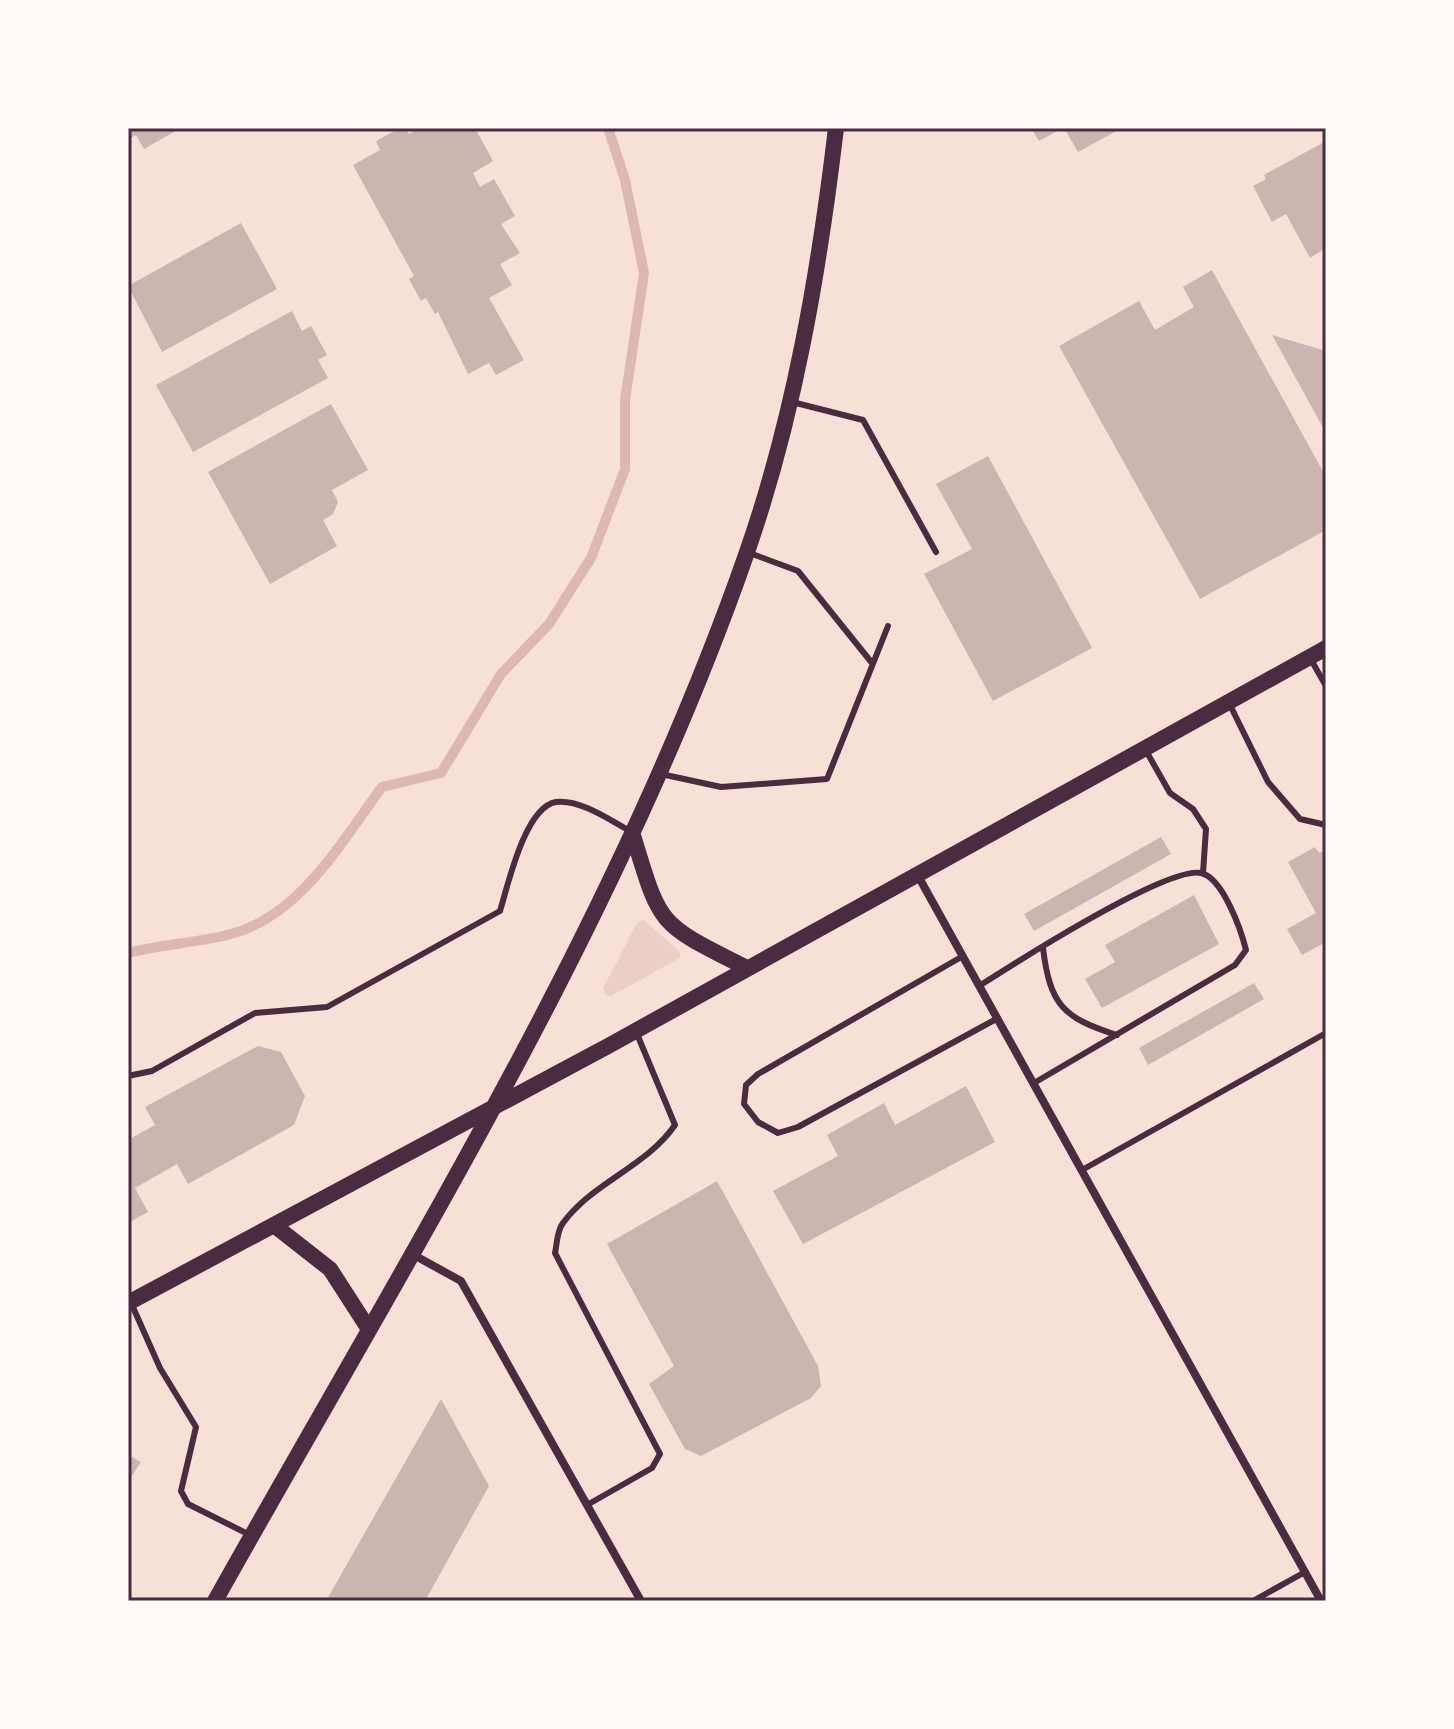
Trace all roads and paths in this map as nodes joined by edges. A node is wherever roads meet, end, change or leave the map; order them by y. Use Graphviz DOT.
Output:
graph roads {
  1 [pos="836,128"];
  2 [pos="788,401"];
  3 [pos="747,552"];
  4 [pos="936,552"];
  5 [pos="888,626"];
  6 [pos="1326,648"];
  7 [pos="1309,657"];
  8 [pos="872,663"];
  9 [pos="1326,686"];
  10 [pos="1229,702"];
  11 [pos="1144,748"];
  12 [pos="658,773"];
  13 [pos="1326,825"];
  14 [pos="632,832"];
  15 [pos="917,873"];
  16 [pos="1203,873"];
  17 [pos="1043,948"];
  18 [pos="963,956"];
  19 [pos="745,967"];
  20 [pos="979,986"];
  21 [pos="998,1018"];
  22 [pos="635,1030"];
  23 [pos="1326,1033"];
  24 [pos="1117,1035"];
  25 [pos="128,1076"];
  26 [pos="1034,1083"];
  27 [pos="494,1106"];
  28 [pos="1082,1170"];
  29 [pos="275,1226"];
  30 [pos="411,1253"];
  31 [pos="129,1302"];
  32 [pos="368,1328"];
  33 [pos="587,1505"];
  34 [pos="252,1535"];
  35 [pos="1305,1572"];
  36 [pos="215,1601"];
  37 [pos="641,1601"];
  38 [pos="1253,1601"];
  39 [pos="1321,1601"];
  1 -- 2 [label="main road"];
  2 -- 3 [label="main road"];
  2 -- 4 [label="lane"];
  3 -- 8 [label="lane"];
  3 -- 12 [label="main road"];
  5 -- 8 [label="lane"];
  6 -- 7 [label="main road"];
  7 -- 9 [label="lane"];
  7 -- 10 [label="main road"];
  8 -- 12 [label="lane"];
  10 -- 11 [label="main road"];
  10 -- 13 [label="lane"];
  11 -- 15 [label="main road"];
  11 -- 16 [label="lane"];
  12 -- 14 [label="main road"];
  14 -- 19 [label="main road"];
  14 -- 25 [label="lane"];
  14 -- 27 [label="main road"];
  15 -- 18 [label="street"];
  15 -- 19 [label="main road"];
  16 -- 17 [label="lane"];
  16 -- 24 [label="lane"];
  17 -- 20 [label="lane"];
  17 -- 24 [label="lane"];
  18 -- 20 [label="street"];
  18 -- 21 [label="lane"];
  19 -- 22 [label="main road"];
  20 -- 21 [label="street"];
  21 -- 26 [label="street"];
  22 -- 27 [label="main road"];
  22 -- 33 [label="lane"];
  23 -- 28 [label="lane"];
  24 -- 26 [label="lane"];
  26 -- 28 [label="street"];
  27 -- 29 [label="main road"];
  27 -- 30 [label="main road"];
  28 -- 35 [label="street"];
  29 -- 31 [label="main road"];
  29 -- 32 [label="main road"];
  30 -- 32 [label="main road"];
  30 -- 33 [label="street"];
  31 -- 34 [label="lane"];
  32 -- 34 [label="main road"];
  33 -- 37 [label="street"];
  34 -- 36 [label="main road"];
  35 -- 38 [label="lane"];
  35 -- 39 [label="street"];
}
